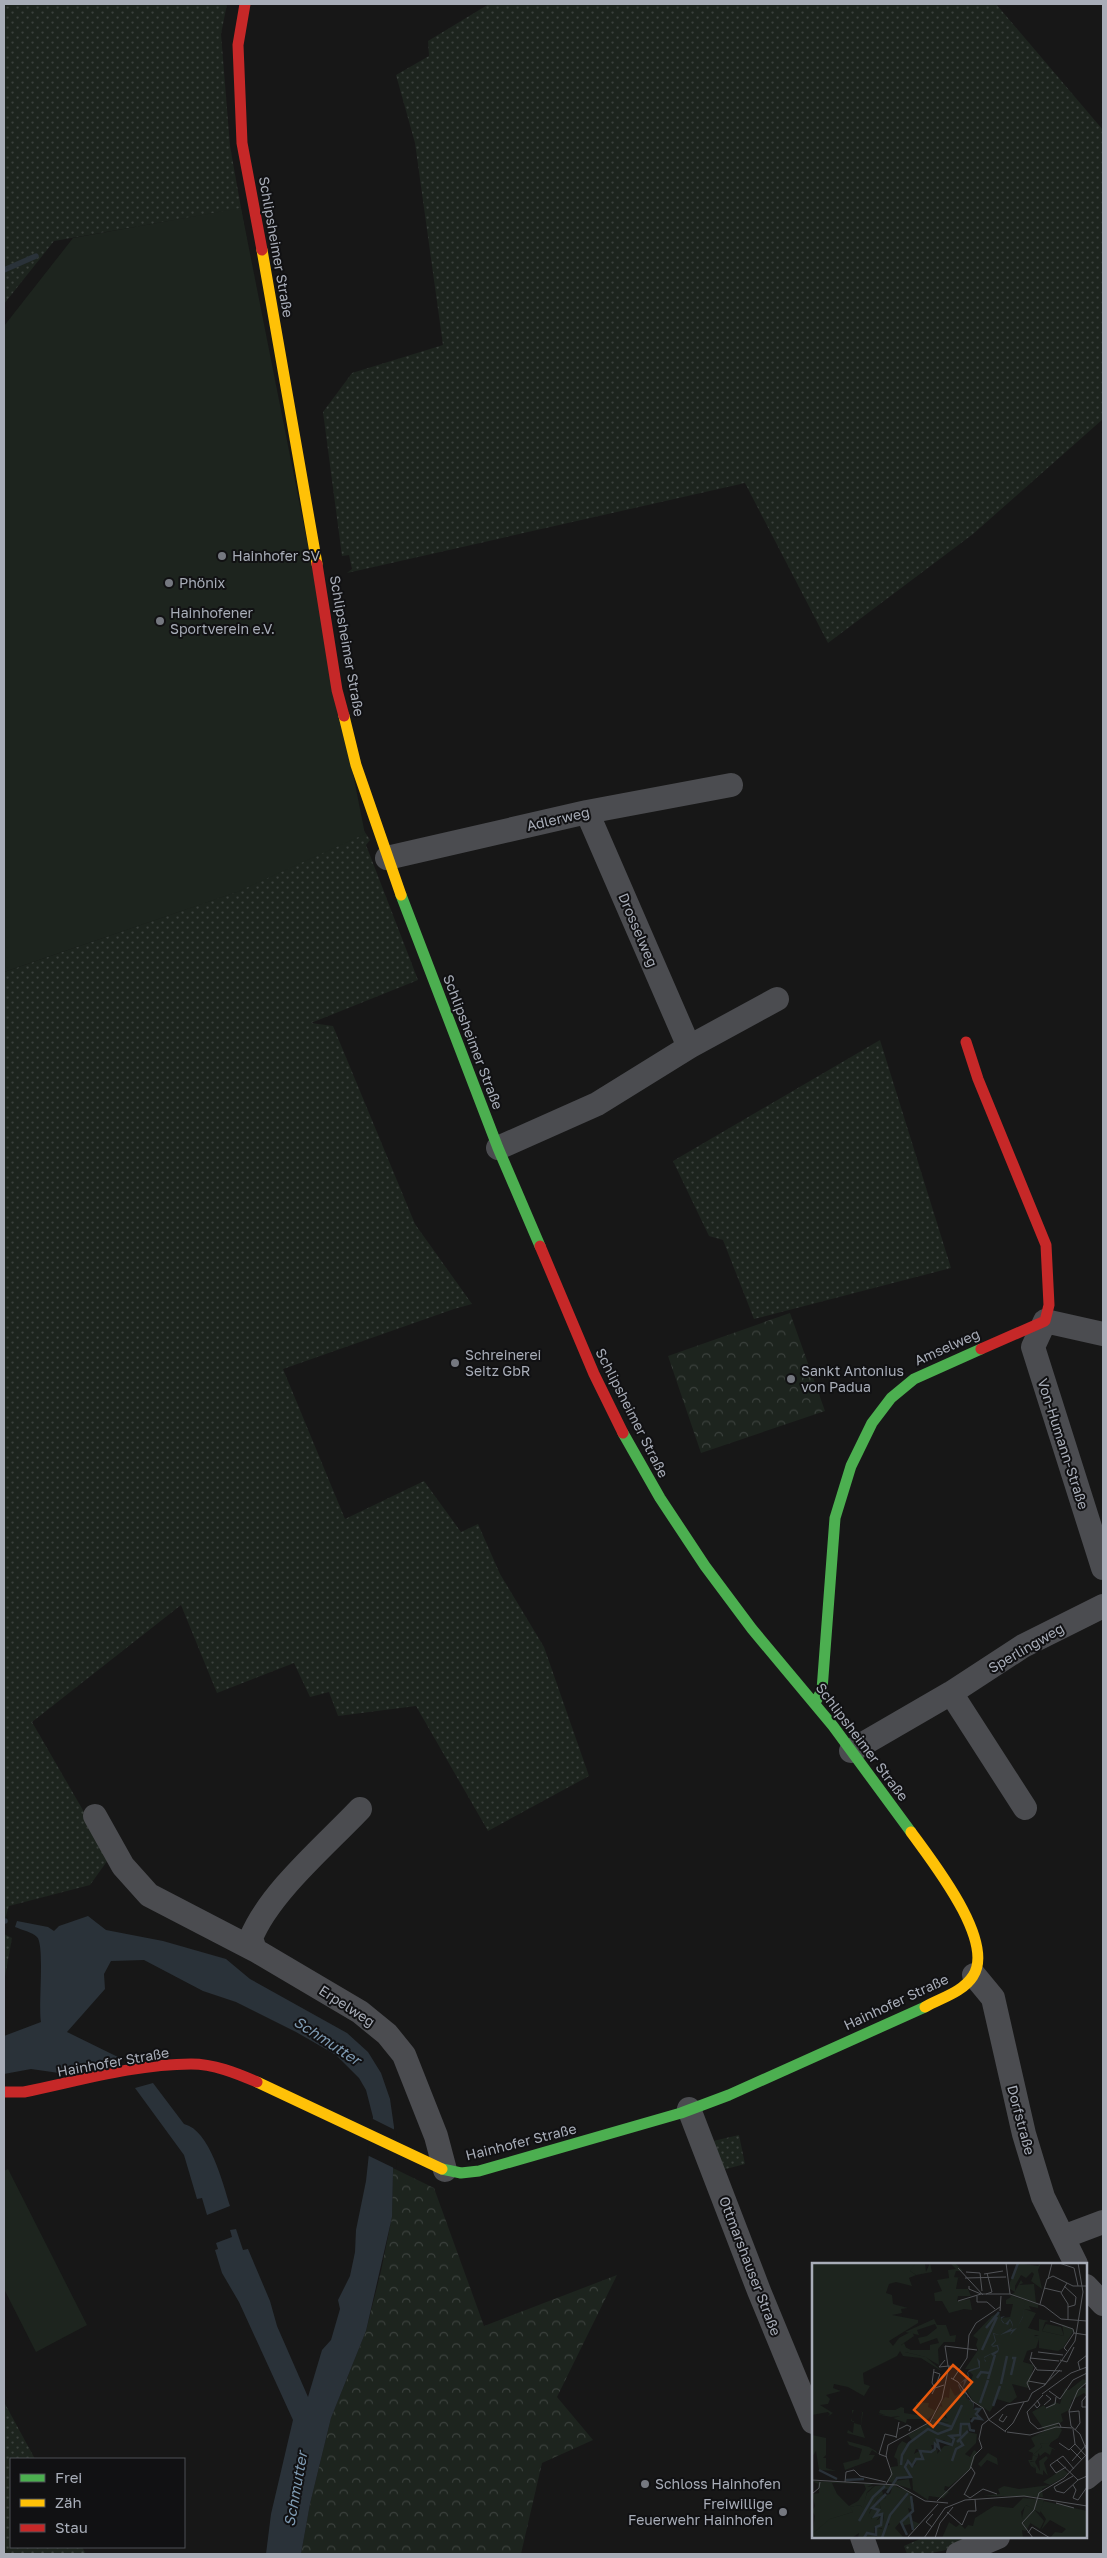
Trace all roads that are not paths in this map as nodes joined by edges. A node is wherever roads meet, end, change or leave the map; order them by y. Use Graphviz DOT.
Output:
graph roads {
  1 [pos="244,4"];
  2 [pos="731,786"];
  3 [pos="587,812"];
  4 [pos="387,858"];
  5 [pos="777,999"];
  6 [pos="966,1042"];
  7 [pos="689,1047"];
  8 [pos="498,1148"];
  9 [pos="1044,1321"];
  10 [pos="1103,1334"];
  11 [pos="1103,1568"];
  12 [pos="1103,1606"];
  13 [pos="951,1693"];
  14 [pos="815,1703"];
  15 [pos="851,1751"];
  16 [pos="1025,1808"];
  17 [pos="360,1809"];
  18 [pos="95,1816"];
  19 [pos="255,1950"];
  20 [pos="974,1975"];
  21 [pos="4,2092"];
  22 [pos="689,2109"];
  23 [pos="436,2166"];
  24 [pos="1103,2222"];
  25 [pos="1064,2238"];
  26 [pos="1076,2263"];
  27 [pos="1087,2287"];
  28 [pos="1103,2304"];
  29 [pos="812,2420"];
  30 [pos="1103,2464"];
  31 [pos="1087,2477"];
  32 [pos="862,2538"];
  33 [pos="996,2538"];
  34 [pos="868,2554"];
  35 [pos="958,2554"];
  1 -- 4 [label="street, Schlipsheimer Straße"];
  2 -- 3 [label="street, Adlerweg"];
  3 -- 4 [label="street, Adlerweg"];
  3 -- 7 [label="street, Drosselweg"];
  4 -- 8 [label="street, Schlipsheimer Straße"];
  5 -- 7 [label="street"];
  6 -- 9 [label="street"];
  7 -- 8 [label="street"];
  8 -- 14 [label="street, Schlipsheimer Straße"];
  9 -- 10 [label="street"];
  9 -- 11 [label="street, Von-Humann-Straße"];
  9 -- 14 [label="street, Amselweg"];
  12 -- 13 [label="street, Sperlingweg"];
  13 -- 15 [label="street, Sperlingweg"];
  13 -- 16 [label="street"];
  14 -- 15 [label="street, Schlipsheimer Straße"];
  15 -- 20 [label="street, Schlipsheimer Straße"];
  17 -- 19 [label="street"];
  18 -- 19 [label="street, Erpelweg"];
  19 -- 23 [label="street, Erpelweg"];
  20 -- 22 [label="street, Hainhofer Straße"];
  20 -- 25 [label="street, Dorfstraße"];
  21 -- 23 [label="street, Hainhofer Straße"];
  22 -- 23 [label="street, Hainhofer Straße"];
  22 -- 29 [label="street, Ottmarshauser Straße"];
  24 -- 25 [label="street"];
  25 -- 26 [label="street, Dorfstraße"];
  27 -- 28 [label="street"];
  30 -- 31 [label="street"];
  32 -- 34 [label="street"];
  33 -- 35 [label="street"];
}
